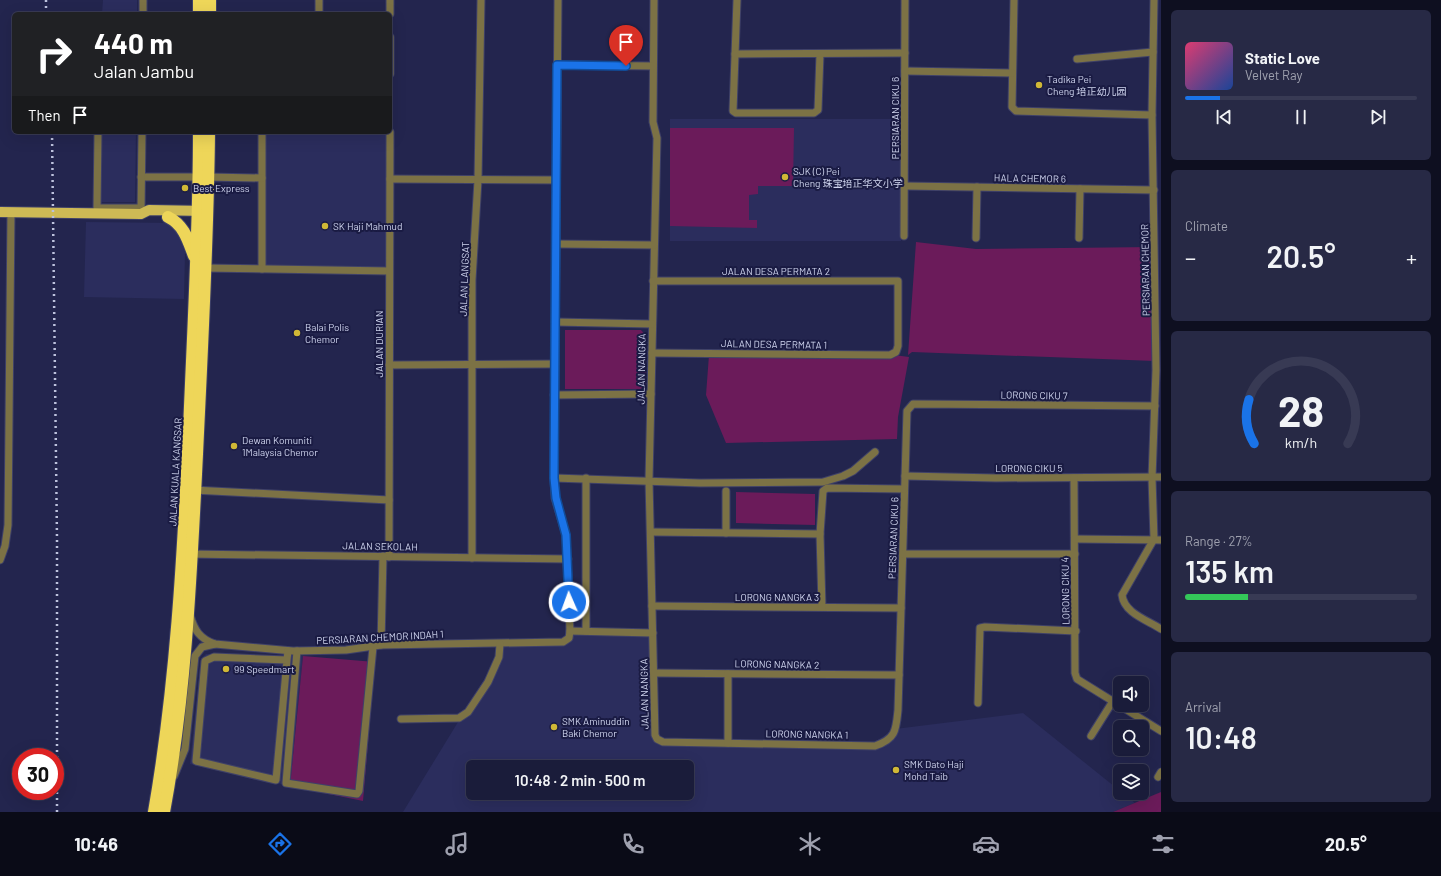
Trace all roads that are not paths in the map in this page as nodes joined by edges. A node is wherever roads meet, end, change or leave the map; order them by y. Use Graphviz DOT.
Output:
graph roads {
  1 [pos="143,0"];
  2 [pos="199,0"];
  3 [pos="210,0"];
  4 [pos="319,0"];
  5 [pos="390,0"];
  6 [pos="480,0"];
  7 [pos="558,0"];
  8 [pos="654,0"];
  9 [pos="737,0"];
  10 [pos="905,0"];
  11 [pos="1014,0"];
  12 [pos="1154,0"];
  13 [pos="143,12"];
  14 [pos="199,12"];
  15 [pos="210,12"];
  16 [pos="319,12"];
  17 [pos="390,12"];
  18 [pos="1153,52"];
  19 [pos="905,53"];
  20 [pos="735,54"];
  21 [pos="820,54"];
  22 [pos="1077,59"];
  23 [pos="557,65"];
  24 [pos="653,66"];
  25 [pos="905,72"];
  26 [pos="1012,73"];
  27 [pos="1152,115"];
  28 [pos="98,134"];
  29 [pos="142,134"];
  30 [pos="199,134"];
  31 [pos="209,134"];
  32 [pos="262,134"];
  33 [pos="390,134"];
  34 [pos="141,177"];
  35 [pos="204,177"];
  36 [pos="262,178"];
  37 [pos="390,179"];
  38 [pos="478,180"];
  39 [pos="556,180"];
  40 [pos="905,186"];
  41 [pos="977,187"];
  42 [pos="1080,189"];
  43 [pos="1154,190"];
  44 [pos="1158,204"];
  45 [pos="141,211"];
  46 [pos="0,212"];
  47 [pos="11,212"];
  48 [pos="203,214"];
  49 [pos="168,217"];
  50 [pos="904,236"];
  51 [pos="976,238"];
  52 [pos="1079,238"];
  53 [pos="556,244"];
  54 [pos="654,244"];
  55 [pos="199,266"];
  56 [pos="262,269"];
  57 [pos="389,270"];
  58 [pos="653,281"];
  59 [pos="555,322"];
  60 [pos="652,324"];
  61 [pos="896,352"];
  62 [pos="652,353"];
  63 [pos="472,364"];
  64 [pos="555,364"];
  65 [pos="389,365"];
  66 [pos="651,394"];
  67 [pos="554,395"];
  68 [pos="913,404"];
  69 [pos="1155,406"];
  70 [pos="1158,427"];
  71 [pos="875,452"];
  72 [pos="905,476"];
  73 [pos="1161,477"];
  74 [pos="554,478"];
  75 [pos="586,478"];
  76 [pos="1074,478"];
  77 [pos="1152,478"];
  78 [pos="649,480"];
  79 [pos="904,489"];
  80 [pos="190,490"];
  81 [pos="726,491"];
  82 [pos="389,500"];
  83 [pos="651,532"];
  84 [pos="726,533"];
  85 [pos="820,534"];
  86 [pos="1075,538"];
  87 [pos="1157,540"];
  88 [pos="188,554"];
  89 [pos="903,554"];
  90 [pos="1075,554"];
  91 [pos="386,557"];
  92 [pos="472,558"];
  93 [pos="568,559"];
  94 [pos="0,560"];
  95 [pos="188,606"];
  96 [pos="652,606"];
  97 [pos="822,607"];
  98 [pos="901,608"];
  99 [pos="1161,629"];
  100 [pos="586,631"];
  101 [pos="1076,631"];
  102 [pos="653,633"];
  103 [pos="569,634"];
  104 [pos="215,644"];
  105 [pos="500,644"];
  106 [pos="381,645"];
  107 [pos="373,647"];
  108 [pos="288,651"];
  109 [pos="297,651"];
  110 [pos="214,657"];
  111 [pos="287,660"];
  112 [pos="654,673"];
  113 [pos="728,674"];
  114 [pos="899,675"];
  115 [pos="1113,700"];
  116 [pos="978,703"];
  117 [pos="1113,703"];
  118 [pos="1131,712"];
  119 [pos="401,720"];
  120 [pos="1161,731"];
  121 [pos="1091,736"];
  122 [pos="657,739"];
  123 [pos="728,743"];
  124 [pos="169,784"];
  125 [pos="154,812"];
  126 [pos="164,812"];
  1 -- 13 [label="street"];
  2 -- 14 [label="highway"];
  3 -- 15 [label="highway"];
  4 -- 16 [label="street"];
  5 -- 17 [label="street"];
  6 -- 38 [label="street, JALAN LANGSAT"];
  7 -- 23 [label="street"];
  8 -- 24 [label="street, JALAN NANGKA"];
  9 -- 20 [label="street"];
  10 -- 19 [label="street, PERSIARAN CIKU 6"];
  11 -- 26 [label="street"];
  12 -- 18 [label="street, PERSIARAN CHEMOR"];
  18 -- 22 [label="street"];
  18 -- 27 [label="street, PERSIARAN CHEMOR"];
  19 -- 21 [label="street"];
  19 -- 25 [label="street, PERSIARAN CIKU 6"];
  20 -- 21 [label="street"];
  20 -- 21 [label="street"];
  23 -- 24 [label="street"];
  23 -- 39 [label="street"];
  24 -- 54 [label="street, JALAN NANGKA"];
  25 -- 26 [label="street"];
  25 -- 40 [label="street, PERSIARAN CIKU 6"];
  26 -- 27 [label="street"];
  27 -- 43 [label="street, PERSIARAN CHEMOR"];
  28 -- 45 [label="street"];
  29 -- 34 [label="street"];
  30 -- 35 [label="highway, JALAN KUALA KANGSAR"];
  31 -- 35 [label="highway, JALAN KUALA KANGSAR"];
  32 -- 36 [label="street"];
  33 -- 37 [label="street, JALAN DURIAN"];
  34 -- 35 [label="street"];
  34 -- 45 [label="street"];
  35 -- 36 [label="street"];
  35 -- 48 [label="highway, JALAN KUALA KANGSAR"];
  36 -- 56 [label="street"];
  37 -- 38 [label="street"];
  37 -- 57 [label="street, JALAN DURIAN"];
  38 -- 39 [label="street"];
  38 -- 63 [label="street, JALAN LANGSAT"];
  39 -- 53 [label="street"];
  40 -- 41 [label="street, HALA CHEMOR 6"];
  40 -- 50 [label="street, PERSIARAN CIKU 6"];
  41 -- 42 [label="street, HALA CHEMOR 6"];
  41 -- 51 [label="street"];
  42 -- 43 [label="street, HALA CHEMOR 6"];
  42 -- 52 [label="street"];
  43 -- 44 [label="street, PERSIARAN CHEMOR"];
  44 -- 69 [label="street, PERSIARAN CHEMOR"];
  45 -- 47 [label="main road"];
  45 -- 48 [label="main road"];
  45 -- 49 [label="main road"];
  46 -- 47 [label="main road"];
  47 -- 94 [label="street"];
  48 -- 49 [label="main road"];
  48 -- 55 [label="highway, JALAN KUALA KANGSAR"];
  49 -- 55 [label="highway"];
  53 -- 54 [label="street"];
  53 -- 59 [label="street"];
  54 -- 58 [label="street, JALAN NANGKA"];
  55 -- 56 [label="street"];
  55 -- 80 [label="highway, JALAN KUALA KANGSAR"];
  56 -- 57 [label="street"];
  57 -- 65 [label="street, JALAN DURIAN"];
  58 -- 60 [label="street, JALAN NANGKA"];
  58 -- 61 [label="street, JALAN DESA PERMATA 2"];
  59 -- 60 [label="street"];
  59 -- 64 [label="street"];
  60 -- 62 [label="street, JALAN NANGKA"];
  61 -- 62 [label="street, JALAN DESA PERMATA 1"];
  62 -- 66 [label="street, JALAN NANGKA"];
  63 -- 64 [label="street"];
  63 -- 65 [label="street"];
  63 -- 92 [label="street, JALAN LANGSAT"];
  64 -- 67 [label="street"];
  65 -- 82 [label="street, JALAN DURIAN"];
  66 -- 67 [label="street"];
  66 -- 78 [label="street, JALAN NANGKA"];
  67 -- 74 [label="street"];
  68 -- 69 [label="street, LORONG CIKU 7"];
  68 -- 72 [label="street, PERSIARAN CIKU 6"];
  69 -- 70 [label="street, PERSIARAN CHEMOR"];
  70 -- 77 [label="street, PERSIARAN CHEMOR"];
  71 -- 78 [label="street"];
  72 -- 76 [label="street, LORONG CIKU 5"];
  72 -- 79 [label="street, PERSIARAN CIKU 6"];
  73 -- 77 [label="street, LORONG CIKU 5"];
  74 -- 75 [label="street"];
  74 -- 93 [label="street"];
  75 -- 78 [label="street"];
  75 -- 100 [label="street"];
  76 -- 77 [label="street, LORONG CIKU 5"];
  76 -- 86 [label="street, LORONG CIKU 4"];
  77 -- 87 [label="street, PERSIARAN CHEMOR"];
  78 -- 83 [label="street, JALAN NANGKA"];
  79 -- 85 [label="street"];
  79 -- 89 [label="street, PERSIARAN CIKU 6"];
  80 -- 82 [label="street"];
  80 -- 88 [label="highway, JALAN KUALA KANGSAR"];
  81 -- 84 [label="street"];
  82 -- 91 [label="street, JALAN DURIAN"];
  83 -- 84 [label="street"];
  83 -- 96 [label="street, JALAN NANGKA"];
  84 -- 85 [label="street"];
  85 -- 97 [label="street"];
  86 -- 87 [label="street"];
  86 -- 90 [label="street, LORONG CIKU 4"];
  87 -- 99 [label="street"];
  88 -- 91 [label="street, JALAN SEKOLAH"];
  88 -- 95 [label="highway, JALAN KUALA KANGSAR"];
  88 -- 125 [label="highway, JALAN KUALA KANGSAR"];
  89 -- 90 [label="street"];
  89 -- 98 [label="street, PERSIARAN CIKU 6"];
  90 -- 101 [label="street, LORONG CIKU 4"];
  91 -- 92 [label="street, JALAN SEKOLAH"];
  91 -- 106 [label="street, JALAN DURIAN"];
  92 -- 93 [label="street, JALAN SEKOLAH"];
  93 -- 103 [label="street"];
  95 -- 104 [label="street"];
  95 -- 124 [label="highway, JALAN KUALA KANGSAR"];
  96 -- 97 [label="street, LORONG NANGKA 3"];
  96 -- 102 [label="street, JALAN NANGKA"];
  97 -- 98 [label="street, LORONG NANGKA 3"];
  98 -- 114 [label="street, PERSIARAN CIKU 6"];
  100 -- 102 [label="street, PERSIARAN CHEMOR INDAH 1"];
  100 -- 103 [label="street, PERSIARAN CHEMOR INDAH 1"];
  101 -- 115 [label="street"];
  101 -- 116 [label="street, LORONG CIKU 4"];
  102 -- 112 [label="street, JALAN NANGKA"];
  103 -- 105 [label="street, PERSIARAN CHEMOR INDAH 1"];
  104 -- 108 [label="street, PERSIARAN CHEMOR INDAH 1"];
  104 -- 110 [label="street"];
  104 -- 124 [label="street"];
  105 -- 106 [label="street, PERSIARAN CHEMOR INDAH 1"];
  105 -- 119 [label="street"];
  106 -- 107 [label="street, PERSIARAN CHEMOR INDAH 1"];
  107 -- 109 [label="street, PERSIARAN CHEMOR INDAH 1"];
  107 -- 109 [label="street"];
  108 -- 109 [label="street, PERSIARAN CHEMOR INDAH 1"];
  108 -- 111 [label="street"];
  110 -- 111 [label="street"];
  110 -- 111 [label="street"];
  112 -- 113 [label="street, LORONG NANGKA 2"];
  112 -- 122 [label="street, JALAN NANGKA"];
  113 -- 114 [label="street, LORONG NANGKA 2"];
  113 -- 123 [label="street"];
  114 -- 123 [label="street, LORONG NANGKA 1"];
  117 -- 121 [label="street"];
  118 -- 120 [label="street"];
  122 -- 123 [label="street, LORONG NANGKA 1"];
  124 -- 126 [label="highway, JALAN KUALA KANGSAR"];
}
